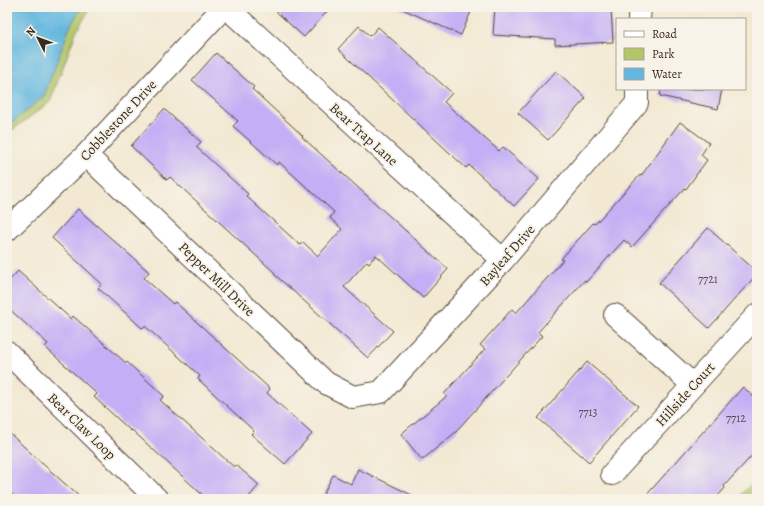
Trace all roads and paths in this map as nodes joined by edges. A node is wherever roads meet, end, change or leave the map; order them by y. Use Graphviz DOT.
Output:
graph roads {
  1 [pos="225,7"];
  2 [pos="640,7"];
  3 [pos="640,18"];
  4 [pos="637,90"];
  5 [pos="86,155"];
  6 [pos="7,230"];
  7 [pos="503,260"];
  8 [pos="757,314"];
  9 [pos="615,316"];
  10 [pos="7,352"];
  11 [pos="693,385"];
  12 [pos="353,396"];
  13 [pos="612,474"];
  14 [pos="157,499"];
  1 -- 5 [label="street, Cobblestone Drive"];
  1 -- 7 [label="street, Bear Trap Lane"];
  2 -- 3 [label="street"];
  4 -- 7 [label="street, Bayleaf Drive"];
  5 -- 6 [label="street, Cobblestone Drive"];
  5 -- 12 [label="street, Pepper Mill Drive"];
  7 -- 12 [label="street, Bayleaf Drive"];
  8 -- 11 [label="street, Hillside Court"];
  9 -- 11 [label="street"];
  10 -- 14 [label="street, Bear Claw Loop"];
  11 -- 13 [label="street, Hillside Court"];
}
